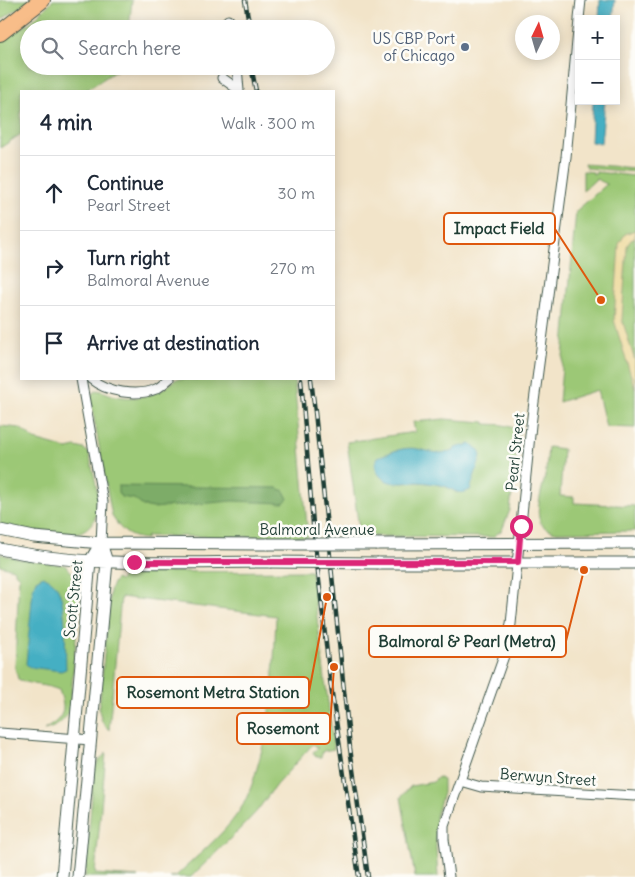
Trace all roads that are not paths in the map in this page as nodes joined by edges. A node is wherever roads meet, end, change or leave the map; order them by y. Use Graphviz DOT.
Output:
graph roads {
  1 [pos="42,0"];
  2 [pos="581,0"];
  3 [pos="580,15"];
  4 [pos="0,33"];
  5 [pos="575,60"];
  6 [pos="238,75"];
  7 [pos="222,78"];
  8 [pos="239,90"];
  9 [pos="81,380"];
  10 [pos="93,380"];
  11 [pos="168,380"];
  12 [pos="0,530"];
  13 [pos="100,543"];
  14 [pos="520,543"];
  15 [pos="635,543"];
  16 [pos="0,549"];
  17 [pos="90,561"];
  18 [pos="107,562"];
  19 [pos="518,562"];
  20 [pos="635,563"];
  21 [pos="0,733"];
  22 [pos="74,739"];
  23 [pos="91,740"];
  24 [pos="460,781"];
  25 [pos="635,796"];
  26 [pos="62,877"];
  27 [pos="78,877"];
  28 [pos="449,877"];
  1 -- 4 [label="highway"];
  2 -- 3 [label="street, Pearl Street"];
  5 -- 14 [label="street, Pearl Street"];
  6 -- 8 [label="street"];
  7 -- 8 [label="street"];
  9 -- 13 [label="street"];
  10 -- 11 [label="street"];
  12 -- 13 [label="street, Balmoral Avenue"];
  13 -- 14 [label="street, Balmoral Avenue, bridge"];
  13 -- 17 [label="street, Scott Street"];
  13 -- 18 [label="street, Scott Street"];
  14 -- 15 [label="street, Balmoral Avenue"];
  14 -- 19 [label="street, Pearl Street"];
  16 -- 17 [label="street"];
  17 -- 18 [label="street"];
  17 -- 22 [label="street, Scott Street"];
  18 -- 19 [label="street, bridge"];
  18 -- 23 [label="street, Scott Street"];
  19 -- 20 [label="street"];
  19 -- 24 [label="street, Pearl Street"];
  21 -- 22 [label="street"];
  22 -- 23 [label="street"];
  22 -- 26 [label="street, Scott Street"];
  23 -- 27 [label="street, Scott Street"];
  24 -- 25 [label="street, Berwyn Street"];
  24 -- 28 [label="street, Pearl Street"];
}
